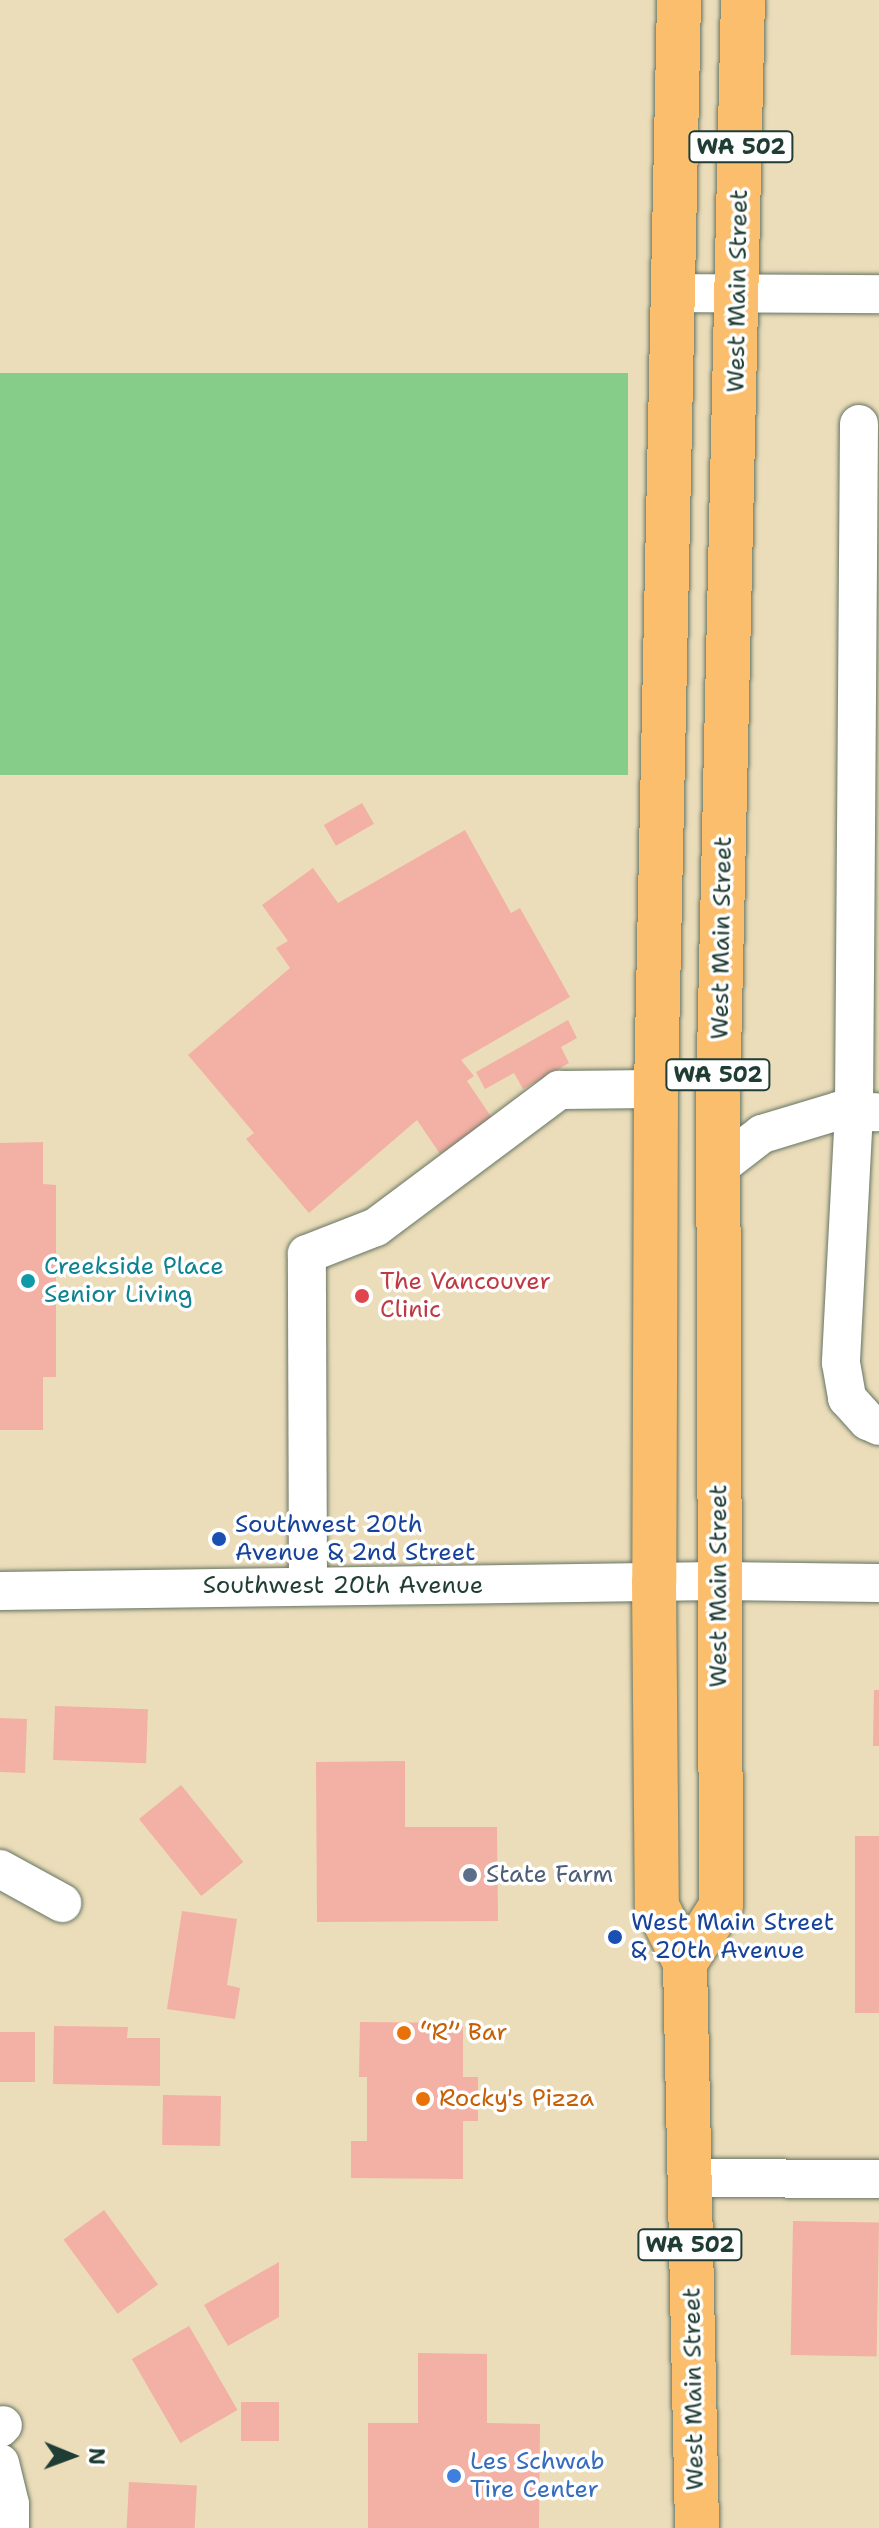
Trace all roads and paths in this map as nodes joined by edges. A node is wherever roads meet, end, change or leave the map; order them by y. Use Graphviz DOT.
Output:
graph roads {
  1 [pos="679,0"];
  2 [pos="743,0"];
  3 [pos="674,293"];
  4 [pos="738,294"];
  5 [pos="879,294"];
  6 [pos="859,424"];
  7 [pos="656,1089"];
  8 [pos="866,1112"];
  9 [pos="718,1168"];
  10 [pos="879,1426"];
  11 [pos="686,1582"];
  12 [pos="879,1583"];
  13 [pos="308,1586"];
  14 [pos="0,1591"];
  15 [pos="0,1869"];
  16 [pos="62,1903"];
  17 [pos="685,1963"];
  18 [pos="688,2178"];
  19 [pos="879,2179"];
  20 [pos="0,2463"];
  21 [pos="10,2528"];
  22 [pos="697,2528"];
  1 -- 3 [label="highway, West Main Street / WA 502"];
  2 -- 4 [label="highway, West Main Street / WA 502"];
  3 -- 4 [label="street"];
  3 -- 7 [label="highway, West Main Street / WA 502"];
  4 -- 5 [label="street"];
  4 -- 9 [label="highway, West Main Street / WA 502"];
  6 -- 8 [label="street"];
  7 -- 11 [label="highway, West Main Street / WA 502"];
  7 -- 13 [label="street"];
  8 -- 9 [label="street"];
  8 -- 10 [label="street"];
  9 -- 11 [label="highway, West Main Street / WA 502"];
  11 -- 12 [label="street, Southwest 20th Avenue"];
  11 -- 13 [label="street, Southwest 20th Avenue"];
  11 -- 17 [label="highway, West Main Street / WA 502"];
  11 -- 17 [label="highway, West Main Street / WA 502"];
  13 -- 14 [label="street, Southwest 20th Avenue"];
  15 -- 16 [label="street"];
  17 -- 18 [label="highway, West Main Street / WA 502"];
  18 -- 19 [label="street"];
  18 -- 22 [label="highway, West Main Street / WA 502"];
  20 -- 21 [label="street"];
}
